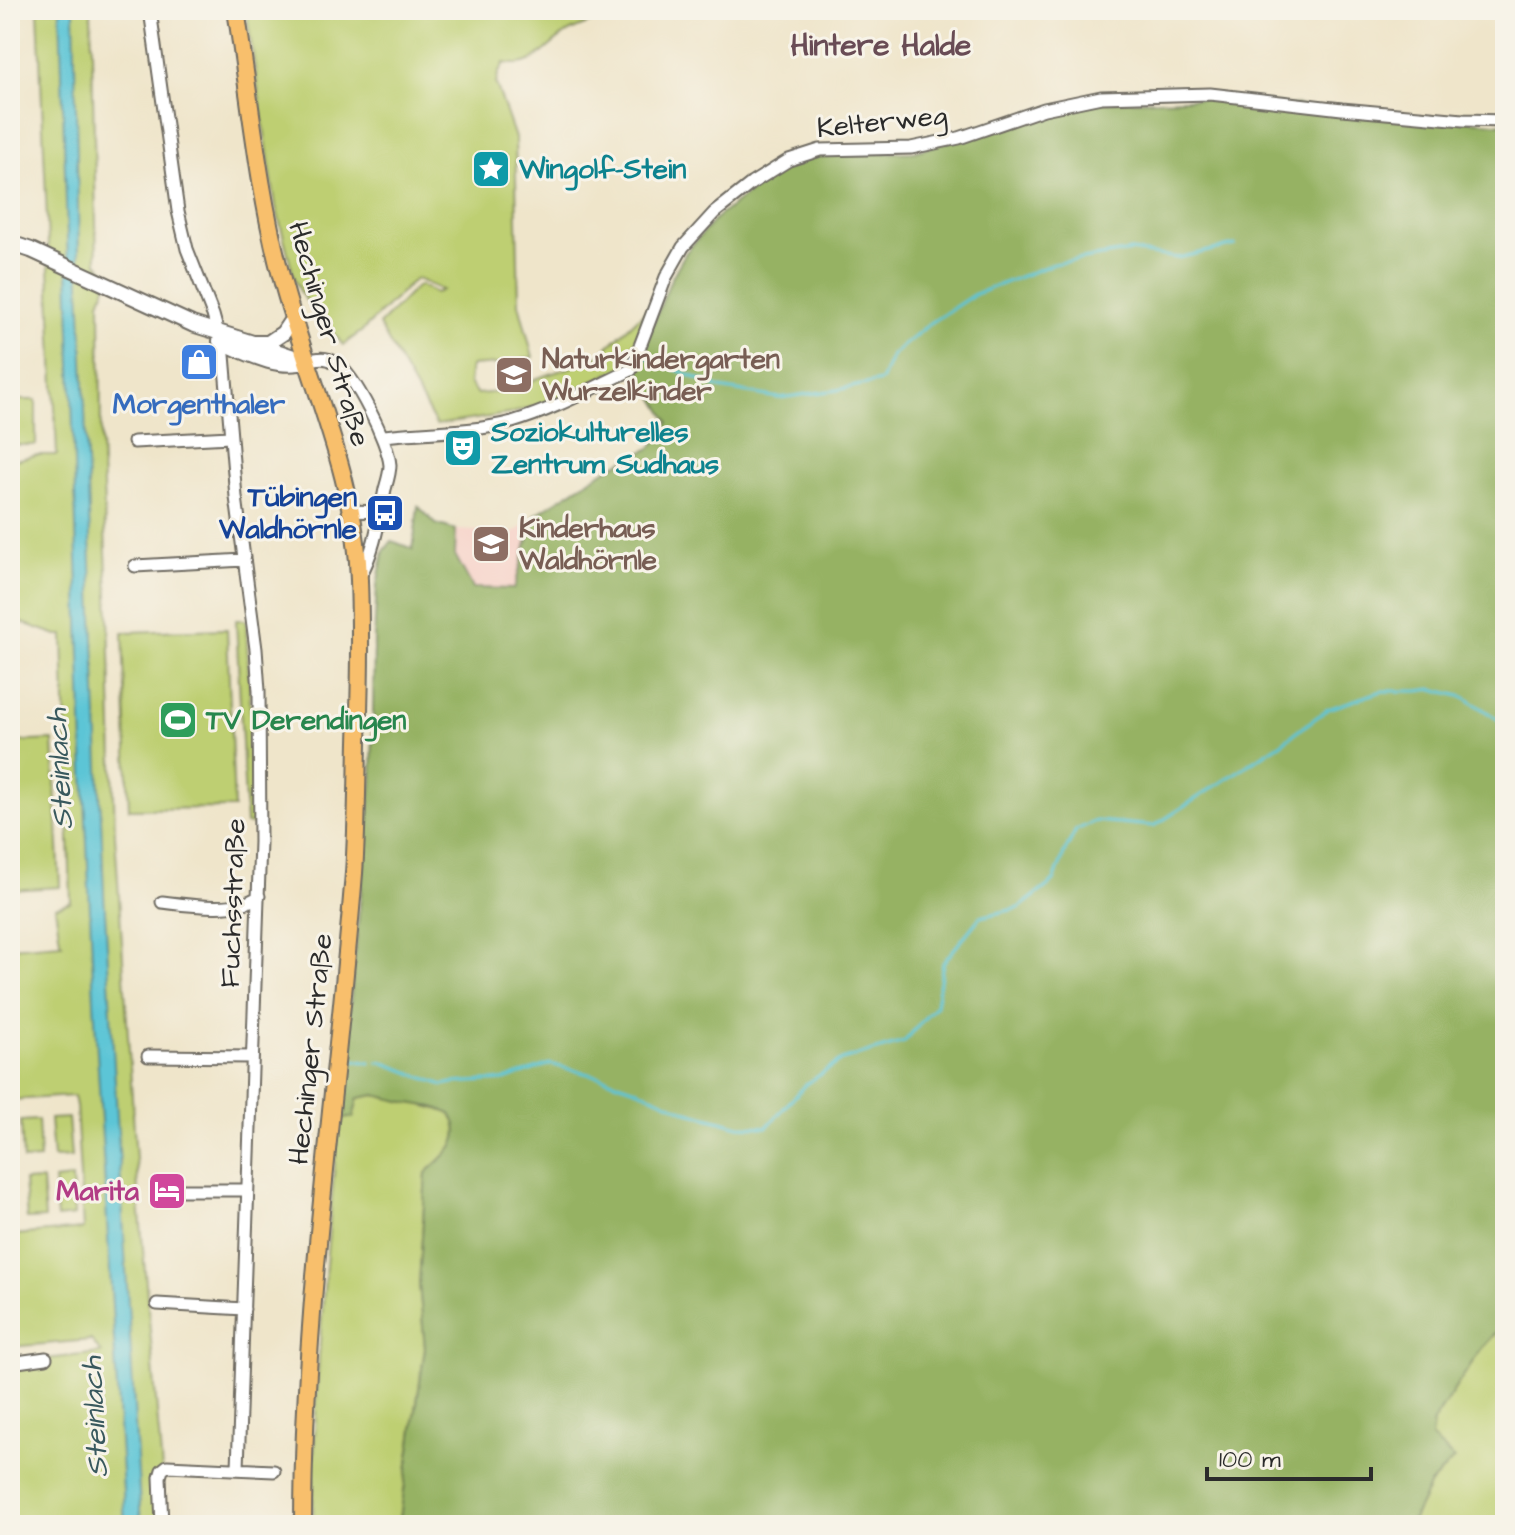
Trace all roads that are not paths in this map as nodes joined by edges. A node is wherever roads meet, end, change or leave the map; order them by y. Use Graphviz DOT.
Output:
graph roads {
  1 [pos="150,10"];
  2 [pos="236,10"];
  3 [pos="1505,121"];
  4 [pos="10,243"];
  5 [pos="293,318"];
  6 [pos="219,337"];
  7 [pos="253,343"];
  8 [pos="307,361"];
  9 [pos="383,436"];
  10 [pos="230,437"];
  11 [pos="134,442"];
  12 [pos="350,511"];
  13 [pos="381,512"];
  14 [pos="244,560"];
  15 [pos="135,566"];
  16 [pos="359,578"];
  17 [pos="259,896"];
  18 [pos="162,902"];
  19 [pos="148,1056"];
  20 [pos="252,1057"];
  21 [pos="160,1190"];
  22 [pos="247,1190"];
  23 [pos="157,1304"];
  24 [pos="244,1309"];
  25 [pos="46,1358"];
  26 [pos="10,1363"];
  27 [pos="238,1468"];
  28 [pos="274,1471"];
  29 [pos="162,1525"];
  30 [pos="303,1525"];
  1 -- 6 [label="street, Fuchsstraße"];
  2 -- 5 [label="main road, Hechinger Straße"];
  3 -- 9 [label="street, Kelterweg"];
  4 -- 6 [label="street"];
  5 -- 7 [label="street"];
  5 -- 8 [label="main road, Hechinger Straße"];
  6 -- 7 [label="street"];
  6 -- 8 [label="street"];
  6 -- 10 [label="street, Fuchsstraße"];
  7 -- 8 [label="street"];
  8 -- 9 [label="street, Hechinger Straße"];
  8 -- 12 [label="main road, Hechinger Straße"];
  9 -- 13 [label="street, Hechinger Straße"];
  10 -- 11 [label="street"];
  10 -- 14 [label="street, Fuchsstraße"];
  12 -- 13 [label="street"];
  12 -- 16 [label="main road, Hechinger Straße"];
  13 -- 16 [label="street, Hechinger Straße"];
  14 -- 15 [label="street"];
  14 -- 17 [label="street, Fuchsstraße"];
  16 -- 30 [label="main road, Hechinger Straße"];
  17 -- 18 [label="street"];
  17 -- 20 [label="street, Fuchsstraße"];
  19 -- 20 [label="street"];
  20 -- 22 [label="street, Fuchsstraße"];
  21 -- 22 [label="street"];
  22 -- 24 [label="street, Fuchsstraße"];
  23 -- 24 [label="street"];
  24 -- 27 [label="street, Fuchsstraße"];
  25 -- 26 [label="street"];
  27 -- 28 [label="street"];
  27 -- 29 [label="street"];
}
